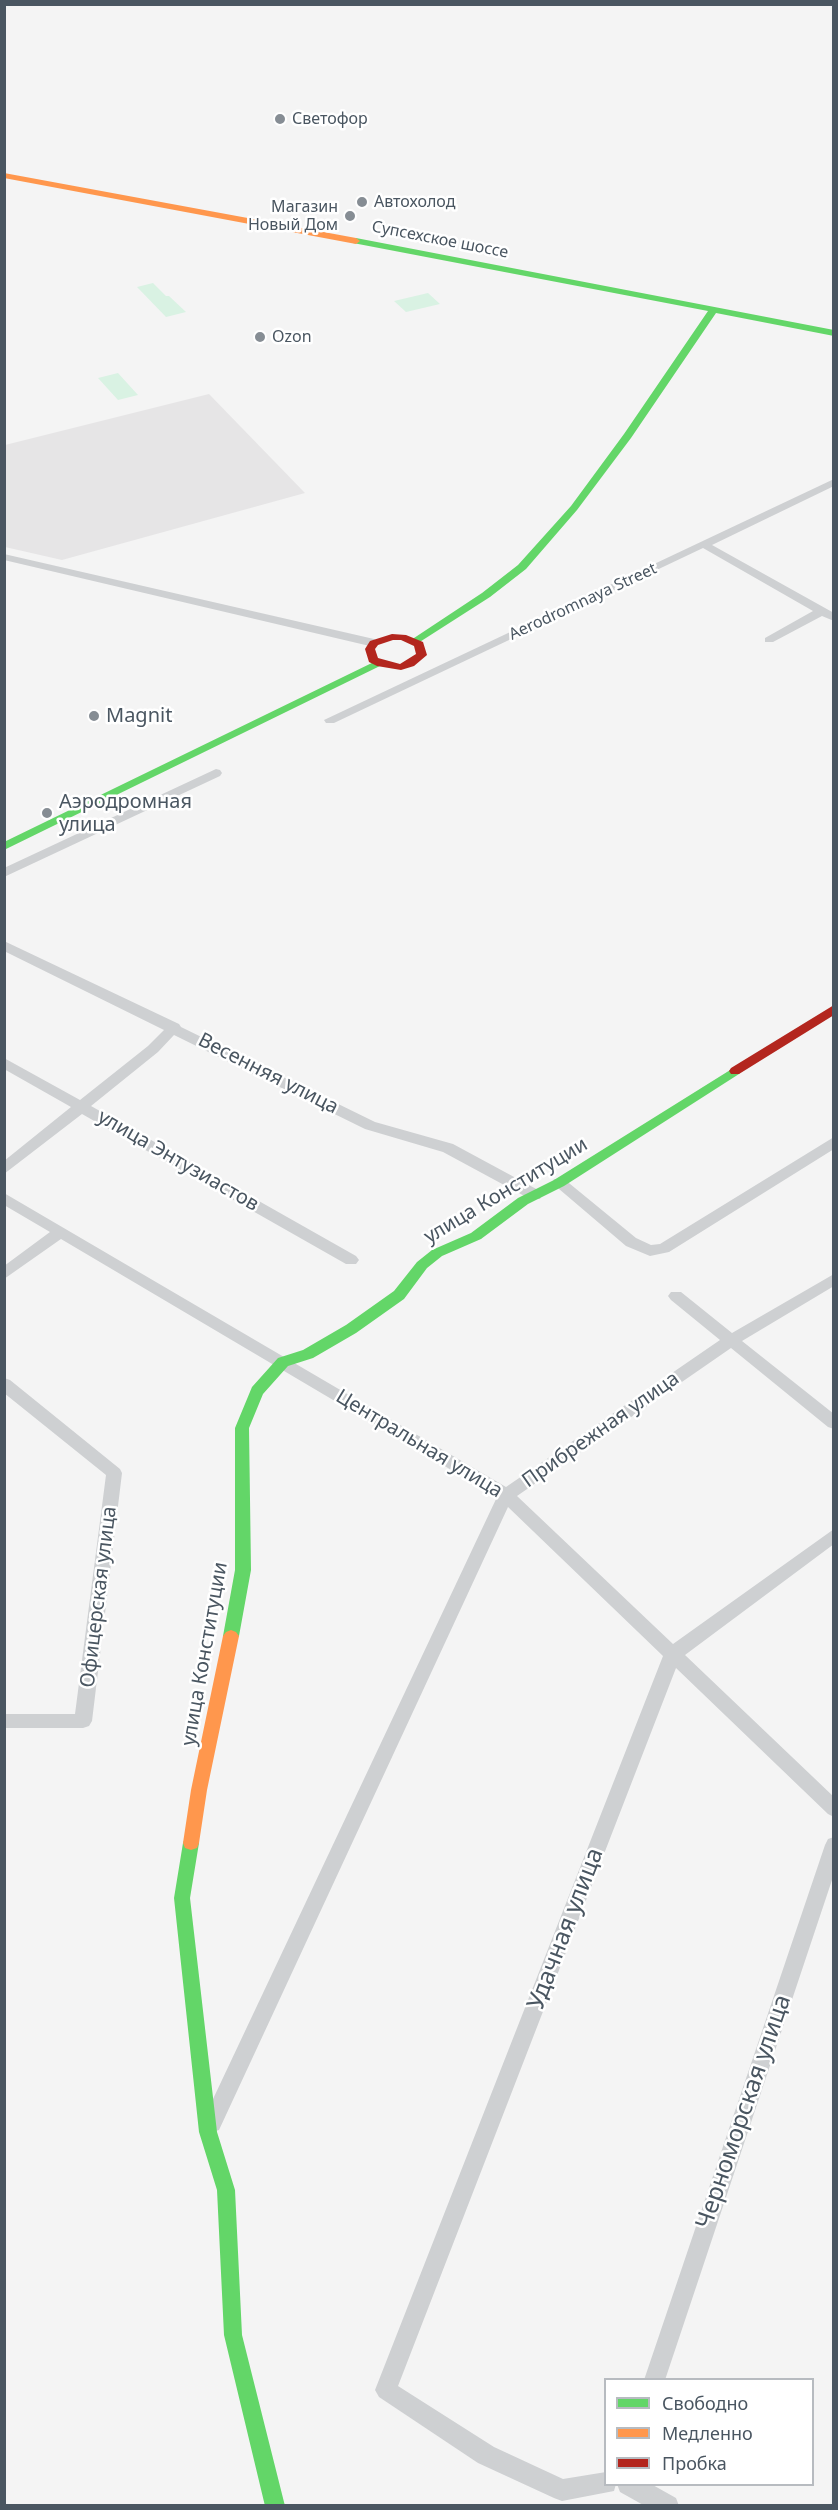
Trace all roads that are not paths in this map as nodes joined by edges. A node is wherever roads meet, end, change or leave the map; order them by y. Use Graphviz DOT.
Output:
graph roads {
  1 [pos="4,176"];
  2 [pos="713,310"];
  3 [pos="834,333"];
  4 [pos="831,486"];
  5 [pos="703,544"];
  6 [pos="4,557"];
  7 [pos="822,611"];
  8 [pos="834,618"];
  9 [pos="769,640"];
  10 [pos="415,642"];
  11 [pos="374,643"];
  12 [pos="378,663"];
  13 [pos="330,720"];
  14 [pos="216,773"];
  15 [pos="4,847"];
  16 [pos="4,873"];
  17 [pos="4,945"];
  18 [pos="834,1009"];
  19 [pos="174,1027"];
  20 [pos="4,1063"];
  21 [pos="82,1107"];
  22 [pos="834,1142"];
  23 [pos="4,1169"];
  24 [pos="559,1183"];
  25 [pos="535,1195"];
  26 [pos="4,1198"];
  27 [pos="61,1231"];
  28 [pos="351,1260"];
  29 [pos="4,1274"];
  30 [pos="834,1279"];
  31 [pos="676,1296"];
  32 [pos="730,1341"];
  33 [pos="283,1362"];
  34 [pos="4,1384"];
  35 [pos="834,1423"];
  36 [pos="506,1495"];
  37 [pos="834,1535"];
  38 [pos="672,1655"];
  39 [pos="4,1721"];
  40 [pos="834,1809"];
  41 [pos="834,1845"];
  42 [pos="208,2132"];
  43 [pos="654,2378"];
  44 [pos="604,2483"];
  45 [pos="632,2486"];
  46 [pos="275,2505"];
  47 [pos="668,2505"];
  1 -- 2 [label="street, Супсехское шоссе"];
  2 -- 3 [label="street, Супсехское шоссе"];
  2 -- 10 [label="street"];
  4 -- 5 [label="street, Aerodromnaya Street"];
  5 -- 7 [label="street"];
  5 -- 13 [label="street, Aerodromnaya Street"];
  6 -- 11 [label="street"];
  7 -- 8 [label="street"];
  7 -- 9 [label="street"];
  10 -- 11 [label="street"];
  10 -- 12 [label="street"];
  11 -- 12 [label="street"];
  12 -- 15 [label="street"];
  14 -- 16 [label="street"];
  17 -- 19 [label="street, Весенняя улица"];
  18 -- 24 [label="street, улица Конституции"];
  19 -- 21 [label="street"];
  19 -- 25 [label="street, Весенняя улица"];
  20 -- 21 [label="street, улица Энтузиастов"];
  21 -- 23 [label="street"];
  21 -- 28 [label="street, улица Энтузиастов"];
  22 -- 24 [label="street"];
  24 -- 25 [label="street, улица Конституции"];
  25 -- 33 [label="street, улица Конституции"];
  26 -- 27 [label="street, Центральная улица"];
  27 -- 29 [label="street"];
  27 -- 33 [label="street, Центральная улица"];
  30 -- 32 [label="street, Прибрежная улица"];
  31 -- 32 [label="street"];
  32 -- 35 [label="street"];
  32 -- 36 [label="street, Прибрежная улица"];
  33 -- 36 [label="street, Центральная улица"];
  33 -- 42 [label="street, улица Конституции"];
  34 -- 39 [label="street, Офицерская улица"];
  36 -- 38 [label="street, Центральная улица"];
  36 -- 42 [label="street, Прибрежная улица"];
  37 -- 38 [label="street"];
  38 -- 40 [label="street, Центральная улица"];
  38 -- 44 [label="street, Удачная улица"];
  41 -- 43 [label="street, Черноморская улица"];
  42 -- 46 [label="street, улица Конституции"];
  45 -- 47 [label="street"];
}
